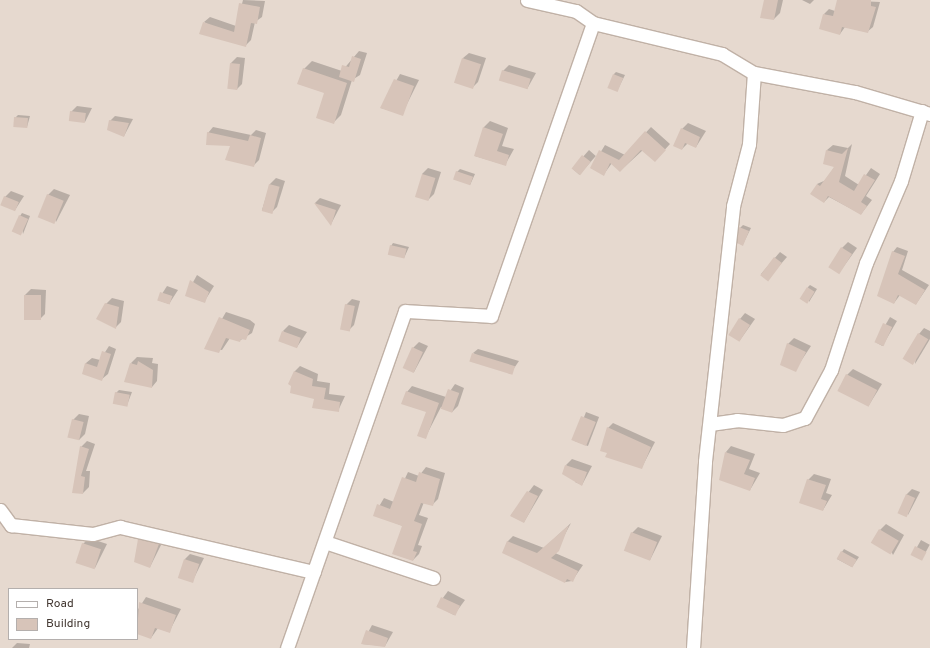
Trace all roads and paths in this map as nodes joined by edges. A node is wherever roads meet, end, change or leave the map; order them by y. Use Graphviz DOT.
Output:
graph roads {
  1 [pos="527,0"];
  2 [pos="576,6"];
  3 [pos="593,23"];
  4 [pos="754,73"];
  5 [pos="926,112"];
  6 [pos="710,424"];
  7 [pos="0,510"];
  8 [pos="325,542"];
  9 [pos="314,572"];
  10 [pos="433,578"];
  11 [pos="287,648"];
  12 [pos="692,648"];
  1 -- 2 [label="street"];
  2 -- 3 [label="street"];
  3 -- 4 [label="street"];
  3 -- 8 [label="street"];
  4 -- 5 [label="street"];
  4 -- 6 [label="street"];
  5 -- 6 [label="street"];
  6 -- 12 [label="street"];
  7 -- 9 [label="street"];
  8 -- 9 [label="street"];
  8 -- 10 [label="street"];
  9 -- 11 [label="street"];
}
